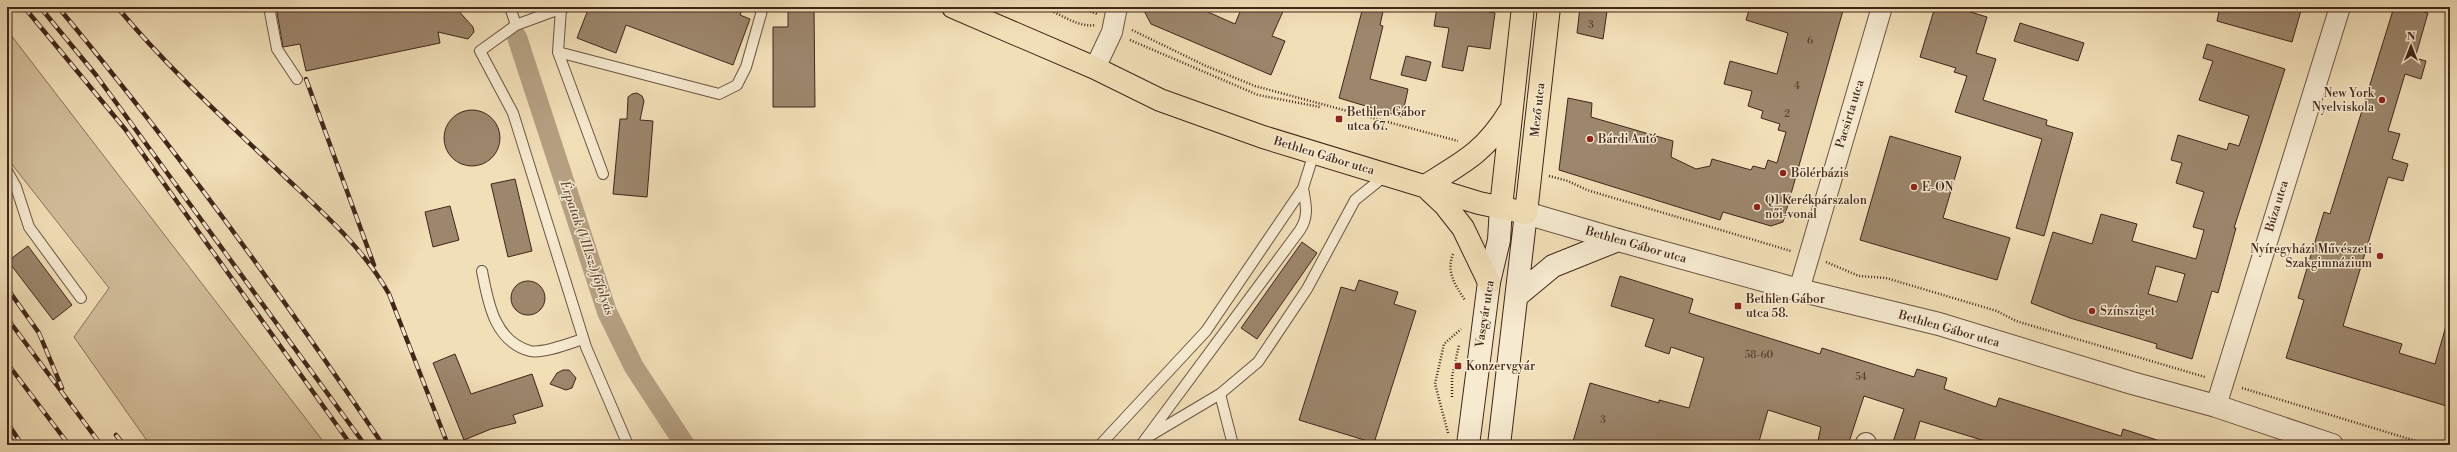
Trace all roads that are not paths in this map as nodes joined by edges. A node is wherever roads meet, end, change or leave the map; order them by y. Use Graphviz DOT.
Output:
graph roads {
  1 [pos="269,7"];
  2 [pos="510,7"];
  3 [pos="763,7"];
  4 [pos="953,7"];
  5 [pos="1523,7"];
  6 [pos="1549,7"];
  7 [pos="1882,7"];
  8 [pos="2340,7"];
  9 [pos="563,8"];
  10 [pos="1115,20"];
  11 [pos="516,25"];
  12 [pos="558,52"];
  13 [pos="1095,68"];
  14 [pos="297,79"];
  15 [pos="1511,109"];
  16 [pos="1314,153"];
  17 [pos="7,171"];
  18 [pos="603,174"];
  19 [pos="1386,175"];
  20 [pos="1424,186"];
  21 [pos="1303,188"];
  22 [pos="1501,207"];
  23 [pos="1526,213"];
  24 [pos="1618,240"];
  25 [pos="482,271"];
  26 [pos="1489,282"];
  27 [pos="1799,290"];
  28 [pos="1518,295"];
  29 [pos="81,298"];
  30 [pos="583,339"];
  31 [pos="1220,394"];
  32 [pos="2216,406"];
  33 [pos="1143,442"];
  34 [pos="628,445"];
  35 [pos="1100,445"];
  36 [pos="1233,445"];
  37 [pos="1468,445"];
  38 [pos="1499,445"];
  39 [pos="2332,445"];
  1 -- 14 [label="lane"];
  2 -- 11 [label="lane"];
  3 -- 12 [label="lane"];
  4 -- 13 [label="main road, Bethlen Gábor utca"];
  5 -- 15 [label="main road"];
  6 -- 23 [label="main road, Mező utca"];
  7 -- 27 [label="street, Pacsirta utca"];
  8 -- 32 [label="street, Búza utca"];
  9 -- 11 [label="lane"];
  9 -- 12 [label="lane"];
  10 -- 13 [label="street"];
  11 -- 30 [label="lane"];
  12 -- 18 [label="lane"];
  13 -- 16 [label="main road, Bethlen Gábor utca"];
  15 -- 20 [label="main road"];
  15 -- 22 [label="main road"];
  16 -- 19 [label="main road, Bethlen Gábor utca"];
  16 -- 21 [label="lane"];
  17 -- 29 [label="lane"];
  19 -- 20 [label="main road, Bethlen Gábor utca"];
  19 -- 31 [label="lane"];
  20 -- 22 [label="main road, Bethlen Gábor utca"];
  20 -- 26 [label="main road"];
  21 -- 33 [label="lane"];
  21 -- 35 [label="lane"];
  22 -- 23 [label="main road, Bethlen Gábor utca"];
  22 -- 26 [label="street, Vasgyár utca"];
  23 -- 24 [label="street, Bethlen Gábor utca"];
  23 -- 28 [label="street"];
  24 -- 27 [label="street, Bethlen Gábor utca"];
  24 -- 28 [label="street"];
  25 -- 30 [label="lane"];
  26 -- 37 [label="street, Vasgyár utca"];
  27 -- 32 [label="street, Bethlen Gábor utca"];
  28 -- 38 [label="street"];
  30 -- 34 [label="lane"];
  31 -- 33 [label="lane"];
  31 -- 36 [label="lane"];
  32 -- 39 [label="street, Bethlen Gábor utca"];
}
